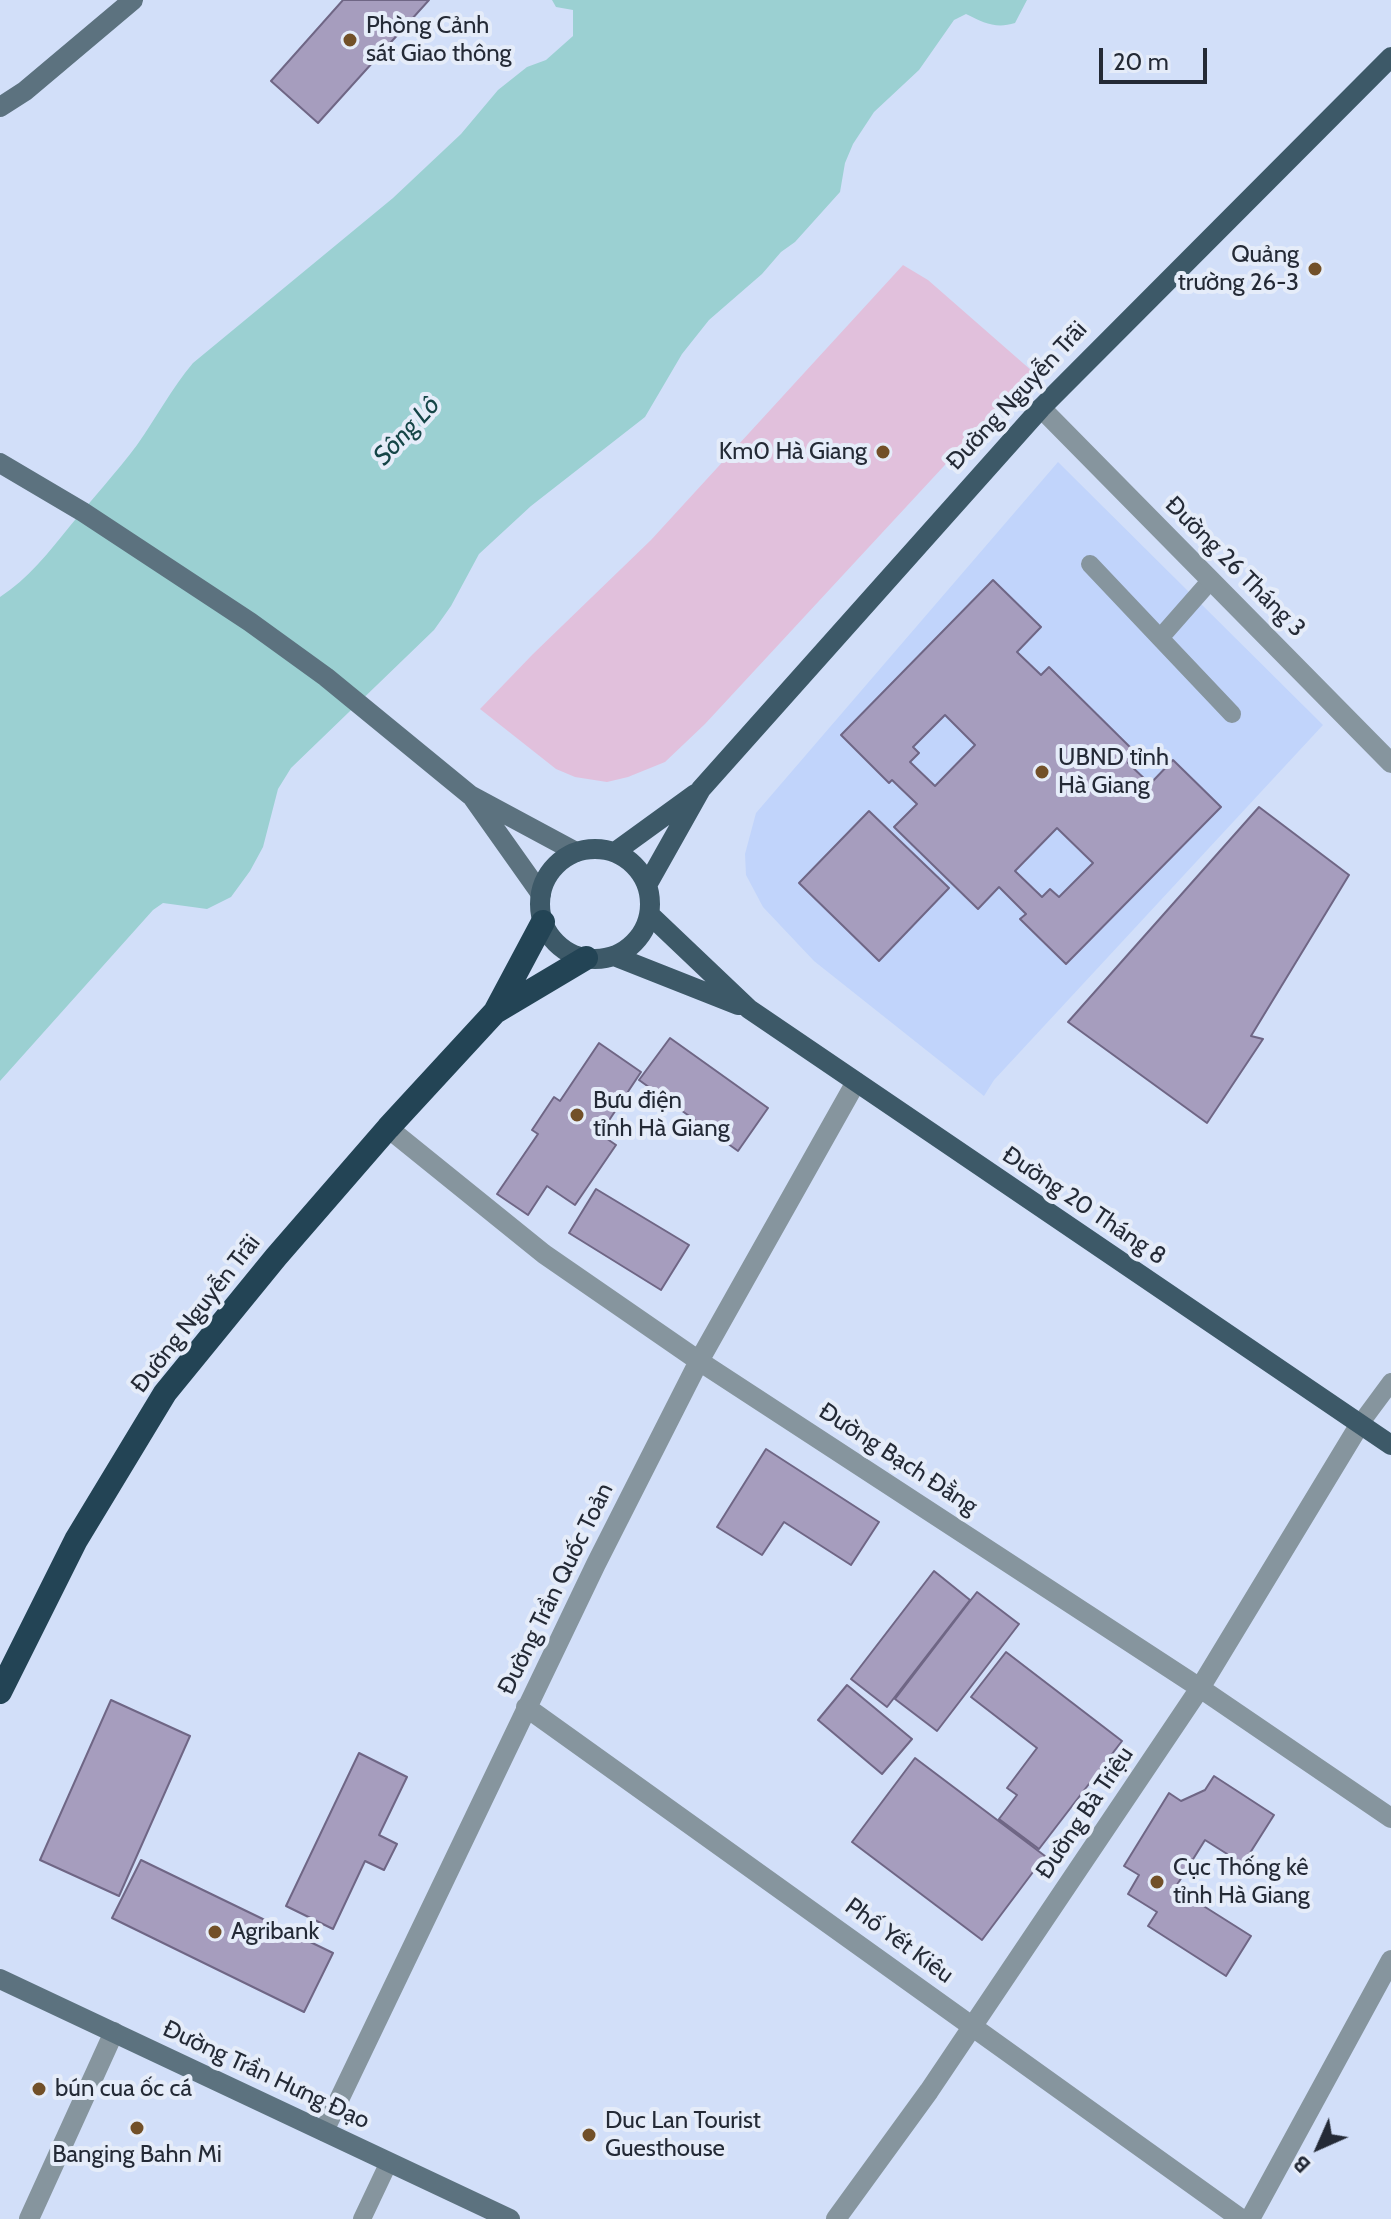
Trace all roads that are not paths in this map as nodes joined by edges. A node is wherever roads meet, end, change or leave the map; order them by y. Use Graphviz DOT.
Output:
graph roads {
  1 [pos="133,0"];
  2 [pos="1391,57"];
  3 [pos="0,107"];
  4 [pos="1041,408"];
  5 [pos="0,463"];
  6 [pos="1090,564"];
  7 [pos="1211,580"];
  8 [pos="1160,638"];
  9 [pos="1232,714"];
  10 [pos="1391,763"];
  11 [pos="701,789"];
  12 [pos="470,795"];
  13 [pos="576,852"];
  14 [pos="615,852"];
  15 [pos="647,885"];
  16 [pos="541,894"];
  17 [pos="649,914"];
  18 [pos="543,922"];
  19 [pos="614,956"];
  20 [pos="586,958"];
  21 [pos="749,1009"];
  22 [pos="495,1012"];
  23 [pos="856,1082"];
  24 [pos="388,1128"];
  25 [pos="699,1361"];
  26 [pos="1391,1382"];
  27 [pos="1360,1424"];
  28 [pos="1391,1445"];
  29 [pos="1200,1688"];
  30 [pos="0,1692"];
  31 [pos="526,1707"];
  32 [pos="1391,1818"];
  33 [pos="1391,1960"];
  34 [pos="0,1979"];
  35 [pos="973,2026"];
  36 [pos="114,2032"];
  37 [pos="324,2131"];
  38 [pos="389,2162"];
  39 [pos="29,2219"];
  40 [pos="362,2219"];
  41 [pos="510,2219"];
  42 [pos="836,2219"];
  43 [pos="1241,2219"];
  44 [pos="1250,2219"];
  1 -- 3 [label="street"];
  2 -- 4 [label="main road, Đường Nguyễn Trãi"];
  4 -- 7 [label="street, Đường 26 Tháng 3"];
  4 -- 11 [label="main road, Đường Nguyễn Trãi"];
  5 -- 12 [label="street"];
  6 -- 8 [label="lane"];
  7 -- 8 [label="lane"];
  7 -- 10 [label="street, Đường 26 Tháng 3"];
  8 -- 9 [label="lane"];
  11 -- 14 [label="main road, Đường Nguyễn Trãi"];
  11 -- 15 [label="main road, Đường Nguyễn Trãi"];
  12 -- 13 [label="street"];
  12 -- 16 [label="street"];
  13 -- 14 [label="main road"];
  13 -- 16 [label="main road"];
  14 -- 15 [label="main road"];
  15 -- 17 [label="main road"];
  16 -- 18 [label="main road"];
  17 -- 19 [label="main road"];
  17 -- 21 [label="main road, Đường 20 Tháng 8"];
  18 -- 20 [label="main road"];
  18 -- 22 [label="highway, Đường Nguyễn Trãi"];
  19 -- 20 [label="main road"];
  19 -- 21 [label="main road, Đường 20 Tháng 8"];
  20 -- 22 [label="highway, Đường Nguyễn Trãi"];
  21 -- 23 [label="main road, Đường 20 Tháng 8"];
  22 -- 24 [label="highway, Đường Nguyễn Trãi"];
  23 -- 25 [label="street, Đường Trần Quốc Toản"];
  23 -- 27 [label="main road, Đường 20 Tháng 8"];
  24 -- 25 [label="street, Đường Bạch Đằng"];
  24 -- 30 [label="highway, Đường Nguyễn Trãi"];
  25 -- 29 [label="street, Đường Bạch Đằng"];
  25 -- 31 [label="street, Đường Trần Quốc Toản"];
  26 -- 27 [label="lane"];
  27 -- 28 [label="main road, Đường 20 Tháng 8"];
  27 -- 29 [label="street, Đường Bà Triệu"];
  29 -- 32 [label="street, Đường Bạch Đằng"];
  29 -- 35 [label="street, Đường Bà Triệu"];
  31 -- 35 [label="street, Phố Yết Kiêu"];
  31 -- 37 [label="street, Đường Trần Quốc Toản"];
  33 -- 44 [label="street"];
  34 -- 36 [label="street, Đường Trần Hưng Đạo"];
  35 -- 42 [label="street, Đường Bà Triệu"];
  35 -- 43 [label="street, Phố Yết Kiêu"];
  36 -- 37 [label="street, Đường Trần Hưng Đạo"];
  36 -- 39 [label="street"];
  37 -- 38 [label="street, Đường Trần Hưng Đạo"];
  38 -- 40 [label="lane"];
  38 -- 41 [label="street, Đường Trần Hưng Đạo"];
}
